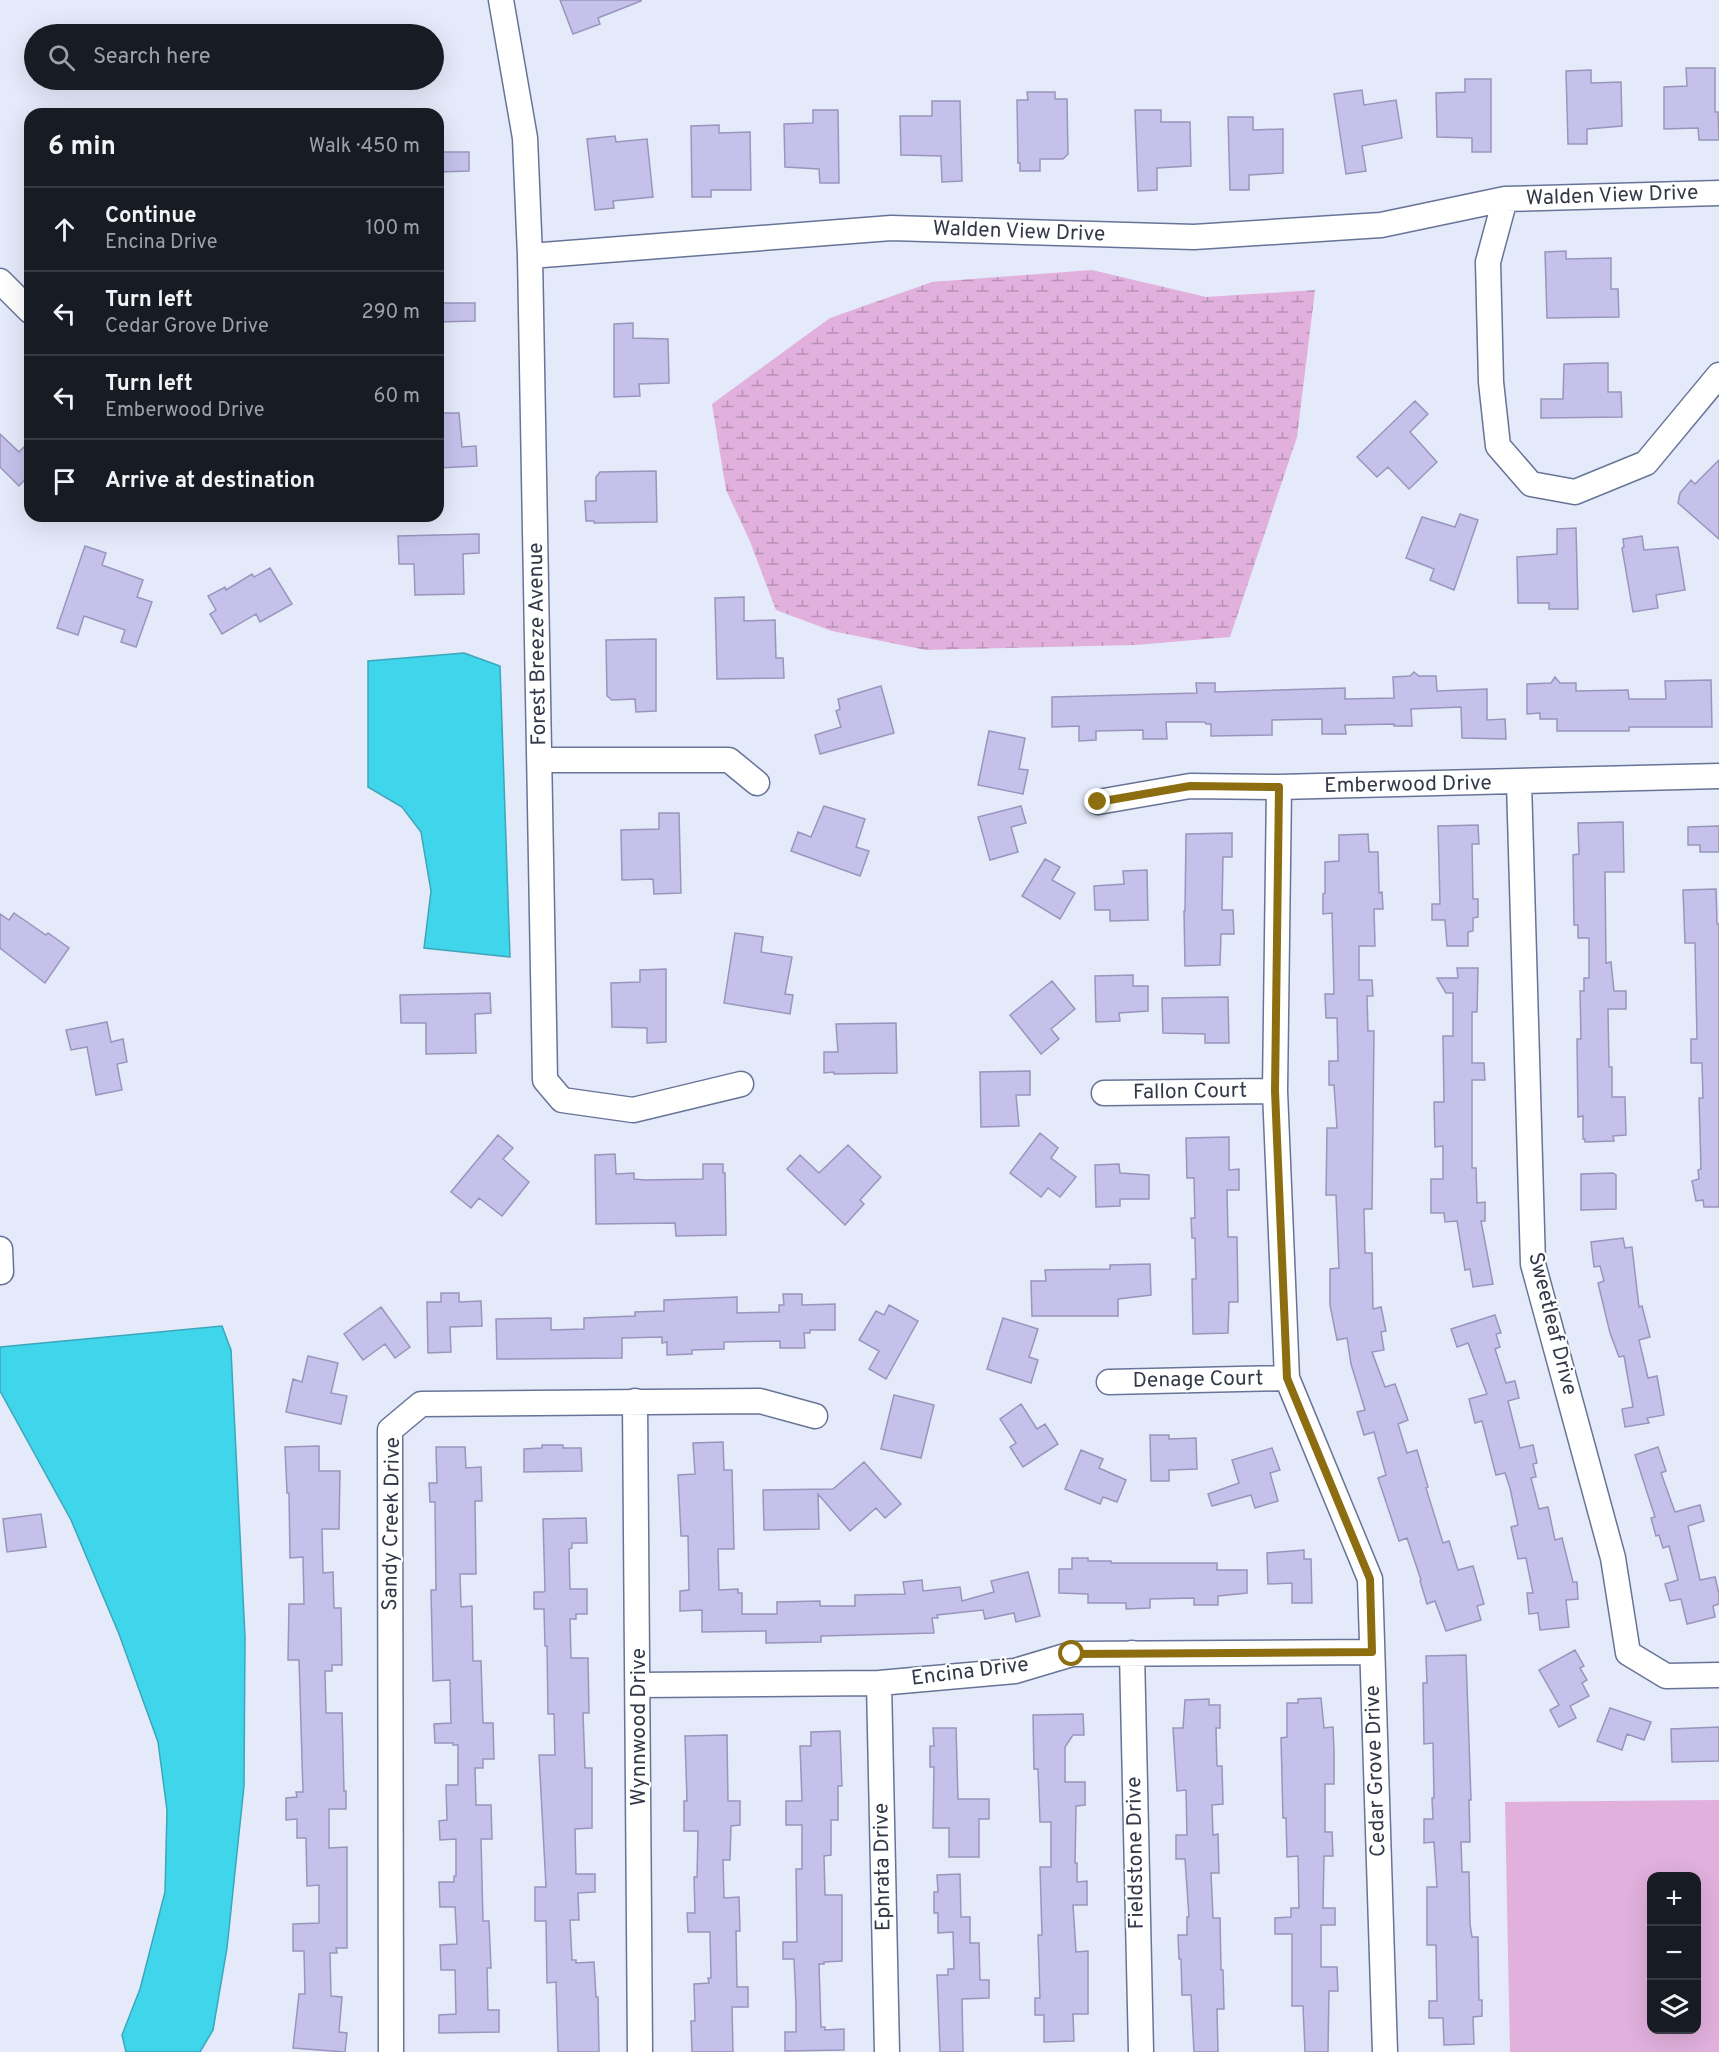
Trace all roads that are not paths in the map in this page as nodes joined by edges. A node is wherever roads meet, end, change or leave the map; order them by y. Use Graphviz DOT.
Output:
graph roads {
  1 [pos="501,0"];
  2 [pos="1719,193"];
  3 [pos="1505,199"];
  4 [pos="530,256"];
  5 [pos="0,281"];
  6 [pos="24,305"];
  7 [pos="1719,375"];
  8 [pos="540,760"];
  9 [pos="1719,776"];
  10 [pos="1519,782"];
  11 [pos="757,783"];
  12 [pos="1279,787"];
  13 [pos="1098,802"];
  14 [pos="741,1084"];
  15 [pos="1275,1091"];
  16 [pos="1104,1093"];
  17 [pos="1287,1378"];
  18 [pos="1109,1382"];
  19 [pos="636,1401"];
  20 [pos="815,1416"];
  21 [pos="1372,1652"];
  22 [pos="1132,1653"];
  23 [pos="1719,1675"];
  24 [pos="879,1683"];
  25 [pos="639,1685"];
  26 [pos="391,2052"];
  27 [pos="640,2052"];
  28 [pos="887,2052"];
  29 [pos="1141,2052"];
  30 [pos="1385,2052"];
  1 -- 4 [label="street, Forest Breeze Avenue"];
  2 -- 3 [label="street, Walden View Drive"];
  3 -- 4 [label="street, Walden View Drive"];
  3 -- 7 [label="street, Walden View Drive"];
  4 -- 8 [label="street, Forest Breeze Avenue"];
  5 -- 6 [label="street"];
  8 -- 11 [label="street"];
  8 -- 14 [label="street, Forest Breeze Avenue"];
  9 -- 10 [label="street, Emberwood Drive"];
  10 -- 12 [label="street, Emberwood Drive"];
  10 -- 23 [label="street, Sweetleaf Drive"];
  12 -- 13 [label="street, Emberwood Drive"];
  12 -- 15 [label="street, Cedar Grove Drive"];
  15 -- 16 [label="street, Fallon Court"];
  15 -- 17 [label="street, Cedar Grove Drive"];
  17 -- 18 [label="street, Denage Court"];
  17 -- 21 [label="street, Cedar Grove Drive"];
  19 -- 20 [label="street, Sandy Creek Drive"];
  19 -- 25 [label="street, Wynnwood Drive"];
  19 -- 26 [label="street, Sandy Creek Drive"];
  21 -- 22 [label="street, Encina Drive"];
  21 -- 30 [label="street, Cedar Grove Drive"];
  22 -- 24 [label="street, Encina Drive"];
  22 -- 29 [label="street, Fieldstone Drive"];
  24 -- 25 [label="street, Encina Drive"];
  24 -- 28 [label="street, Ephrata Drive"];
  25 -- 27 [label="street, Wynnwood Drive"];
}
